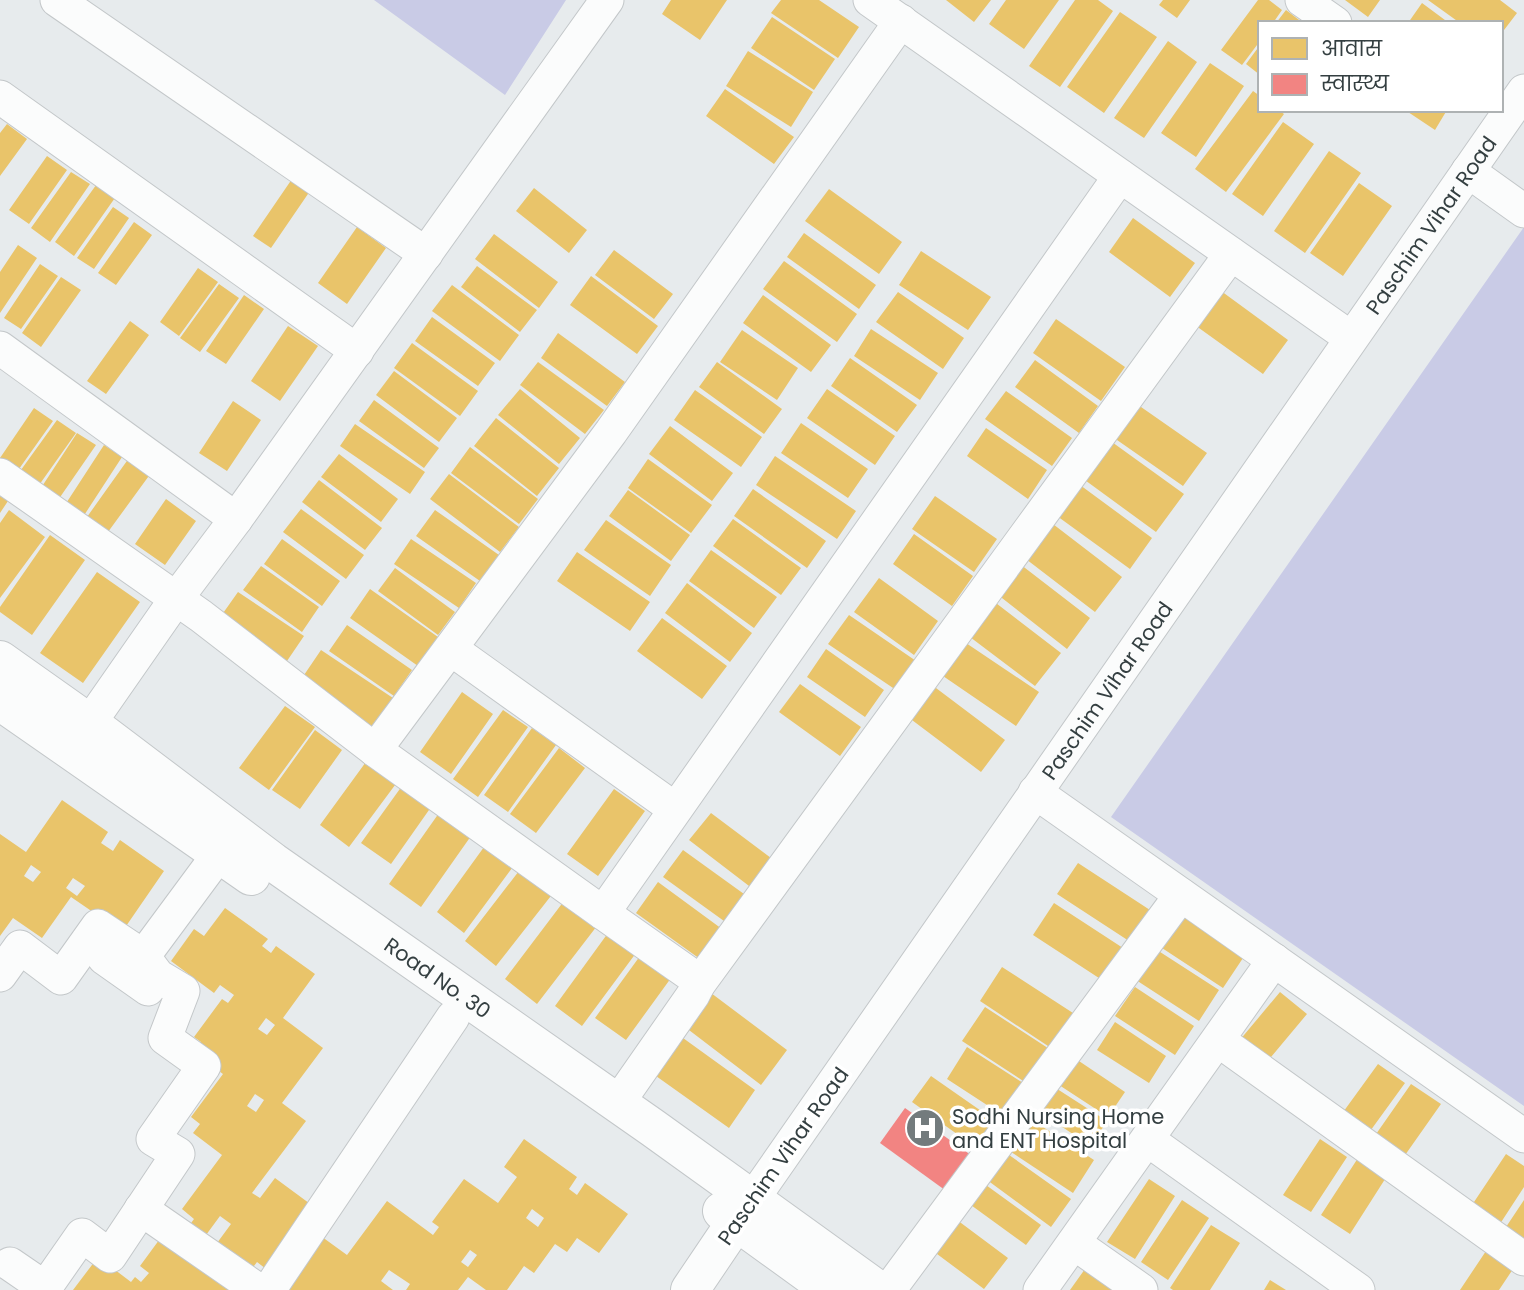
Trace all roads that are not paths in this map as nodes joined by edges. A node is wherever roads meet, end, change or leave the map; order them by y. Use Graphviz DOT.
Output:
graph roads {
  1 [pos="57,0"];
  2 [pos="607,0"];
  3 [pos="870,0"];
  4 [pos="1302,0"];
  5 [pos="901,21"];
  6 [pos="1332,21"];
  7 [pos="1524,91"];
  8 [pos="0,97"];
  9 [pos="1468,171"];
  10 [pos="1120,176"];
  11 [pos="1524,211"];
  12 [pos="426,254"];
  13 [pos="1231,254"];
  14 [pos="1351,338"];
  15 [pos="0,348"];
  16 [pos="357,351"];
  17 [pos="0,475"];
  18 [pos="236,519"];
  19 [pos="176,599"];
  20 [pos="451,649"];
  21 [pos="0,660"];
  22 [pos="0,701"];
  23 [pos="80,736"];
  24 [pos="375,750"];
  25 [pos="1035,792"];
  26 [pos="675,809"];
  27 [pos="219,854"];
  28 [pos="1181,895"];
  29 [pos="603,912"];
  30 [pos="1274,960"];
  31 [pos="126,963"];
  32 [pos="0,975"];
  33 [pos="698,985"];
  34 [pos="165,1001"];
  35 [pos="453,1017"];
  36 [pos="1218,1040"];
  37 [pos="617,1104"];
  38 [pos="1524,1136"];
  39 [pos="1148,1140"];
  40 [pos="141,1209"];
  41 [pos="744,1210"];
  42 [pos="1074,1243"];
  43 [pos="1524,1259"];
  44 [pos="3,1266"];
  45 [pos="258,1290"];
  46 [pos="269,1290"];
  47 [pos="690,1290"];
  48 [pos="831,1290"];
  49 [pos="878,1290"];
  50 [pos="889,1290"];
  51 [pos="1040,1290"];
  52 [pos="1141,1290"];
  53 [pos="1358,1290"];
  1 -- 12 [label="street"];
  2 -- 12 [label="street"];
  3 -- 5 [label="street"];
  4 -- 6 [label="street"];
  5 -- 10 [label="street"];
  5 -- 20 [label="street"];
  7 -- 9 [label="street, Paschim Vihar Road"];
  8 -- 16 [label="street"];
  9 -- 11 [label="street"];
  9 -- 14 [label="street, Paschim Vihar Road"];
  10 -- 13 [label="street"];
  10 -- 26 [label="street"];
  12 -- 16 [label="street"];
  13 -- 14 [label="street"];
  13 -- 33 [label="street"];
  14 -- 25 [label="street, Paschim Vihar Road"];
  15 -- 18 [label="street"];
  16 -- 18 [label="street"];
  17 -- 19 [label="street"];
  18 -- 19 [label="street"];
  19 -- 23 [label="street"];
  19 -- 24 [label="street"];
  20 -- 24 [label="street"];
  20 -- 26 [label="street"];
  21 -- 23 [label="street, Road No. 30"];
  22 -- 23 [label="street, Road No. 30"];
  23 -- 27 [label="street, Road No. 30"];
  23 -- 37 [label="street, Road No. 30"];
  24 -- 29 [label="street"];
  25 -- 28 [label="street"];
  25 -- 41 [label="street, Paschim Vihar Road"];
  26 -- 29 [label="street"];
  27 -- 31 [label="street"];
  27 -- 35 [label="street, Road No. 30"];
  28 -- 30 [label="street"];
  28 -- 50 [label="street"];
  29 -- 33 [label="street"];
  30 -- 36 [label="street"];
  30 -- 38 [label="street"];
  31 -- 32 [label="street"];
  31 -- 34 [label="street"];
  31 -- 40 [label="street"];
  33 -- 37 [label="street"];
  35 -- 41 [label="street, Road No. 30"];
  35 -- 46 [label="street"];
  36 -- 39 [label="street"];
  36 -- 43 [label="street"];
  37 -- 41 [label="street, Road No. 30"];
  39 -- 42 [label="street"];
  39 -- 53 [label="street"];
  40 -- 44 [label="street"];
  40 -- 45 [label="street"];
  41 -- 47 [label="street, Paschim Vihar Road"];
  41 -- 48 [label="street, Road No. 30"];
  41 -- 49 [label="street, Road No. 30"];
  42 -- 51 [label="street"];
  42 -- 52 [label="street"];
}
